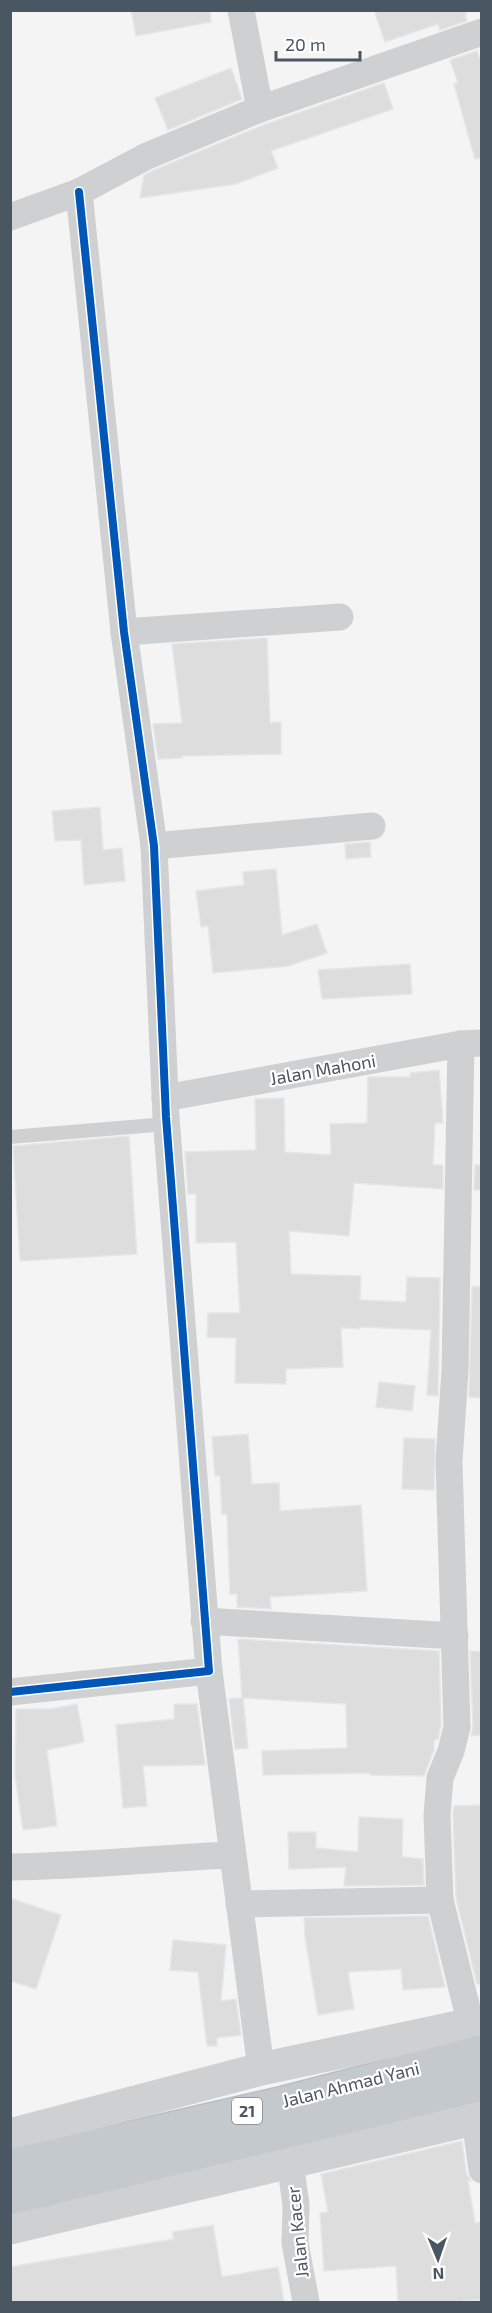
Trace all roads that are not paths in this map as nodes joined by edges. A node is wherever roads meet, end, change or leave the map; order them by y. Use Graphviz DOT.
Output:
graph roads {
  1 [pos="241,10"];
  2 [pos="482,32"];
  3 [pos="260,109"];
  4 [pos="80,192"];
  5 [pos="10,217"];
  6 [pos="340,617"];
  7 [pos="124,632"];
  8 [pos="372,826"];
  9 [pos="154,846"];
  10 [pos="472,1044"];
  11 [pos="166,1111"];
  12 [pos="10,1137"];
  13 [pos="204,1621"];
  14 [pos="455,1636"];
  15 [pos="209,1671"];
  16 [pos="10,1692"];
  17 [pos="232,1855"];
  18 [pos="10,1867"];
  19 [pos="440,1900"];
  20 [pos="239,1904"];
  21 [pos="478,2033"];
  22 [pos="261,2069"];
  23 [pos="482,2084"];
  24 [pos="478,2118"];
  25 [pos="289,2131"];
  26 [pos="10,2135"];
  27 [pos="10,2166"];
  28 [pos="482,2170"];
  29 [pos="10,2198"];
  30 [pos="10,2228"];
  31 [pos="306,2302"];
  1 -- 3 [label="street"];
  2 -- 3 [label="street"];
  3 -- 4 [label="street"];
  4 -- 5 [label="street"];
  4 -- 7 [label="street"];
  6 -- 7 [label="street"];
  7 -- 9 [label="street"];
  8 -- 9 [label="street"];
  9 -- 11 [label="street"];
  10 -- 11 [label="street, Jalan Mahoni"];
  10 -- 14 [label="street"];
  11 -- 12 [label="lane"];
  11 -- 13 [label="street"];
  13 -- 14 [label="street"];
  13 -- 15 [label="street"];
  14 -- 19 [label="street"];
  15 -- 16 [label="street"];
  15 -- 17 [label="street"];
  17 -- 18 [label="street"];
  17 -- 20 [label="street"];
  19 -- 20 [label="street"];
  19 -- 21 [label="street"];
  20 -- 22 [label="street"];
  21 -- 22 [label="street"];
  21 -- 25 [label="highway, Jalan Ahmad Yani / 21"];
  22 -- 26 [label="street"];
  23 -- 25 [label="highway, Jalan Ahmad Yani / 21"];
  24 -- 25 [label="street"];
  24 -- 28 [label="street"];
  25 -- 27 [label="highway, Jalan Ahmad Yani / 21"];
  25 -- 29 [label="highway, Jalan Ahmad Yani / 21"];
  25 -- 30 [label="street"];
  25 -- 31 [label="street, Jalan Kacer"];
}
